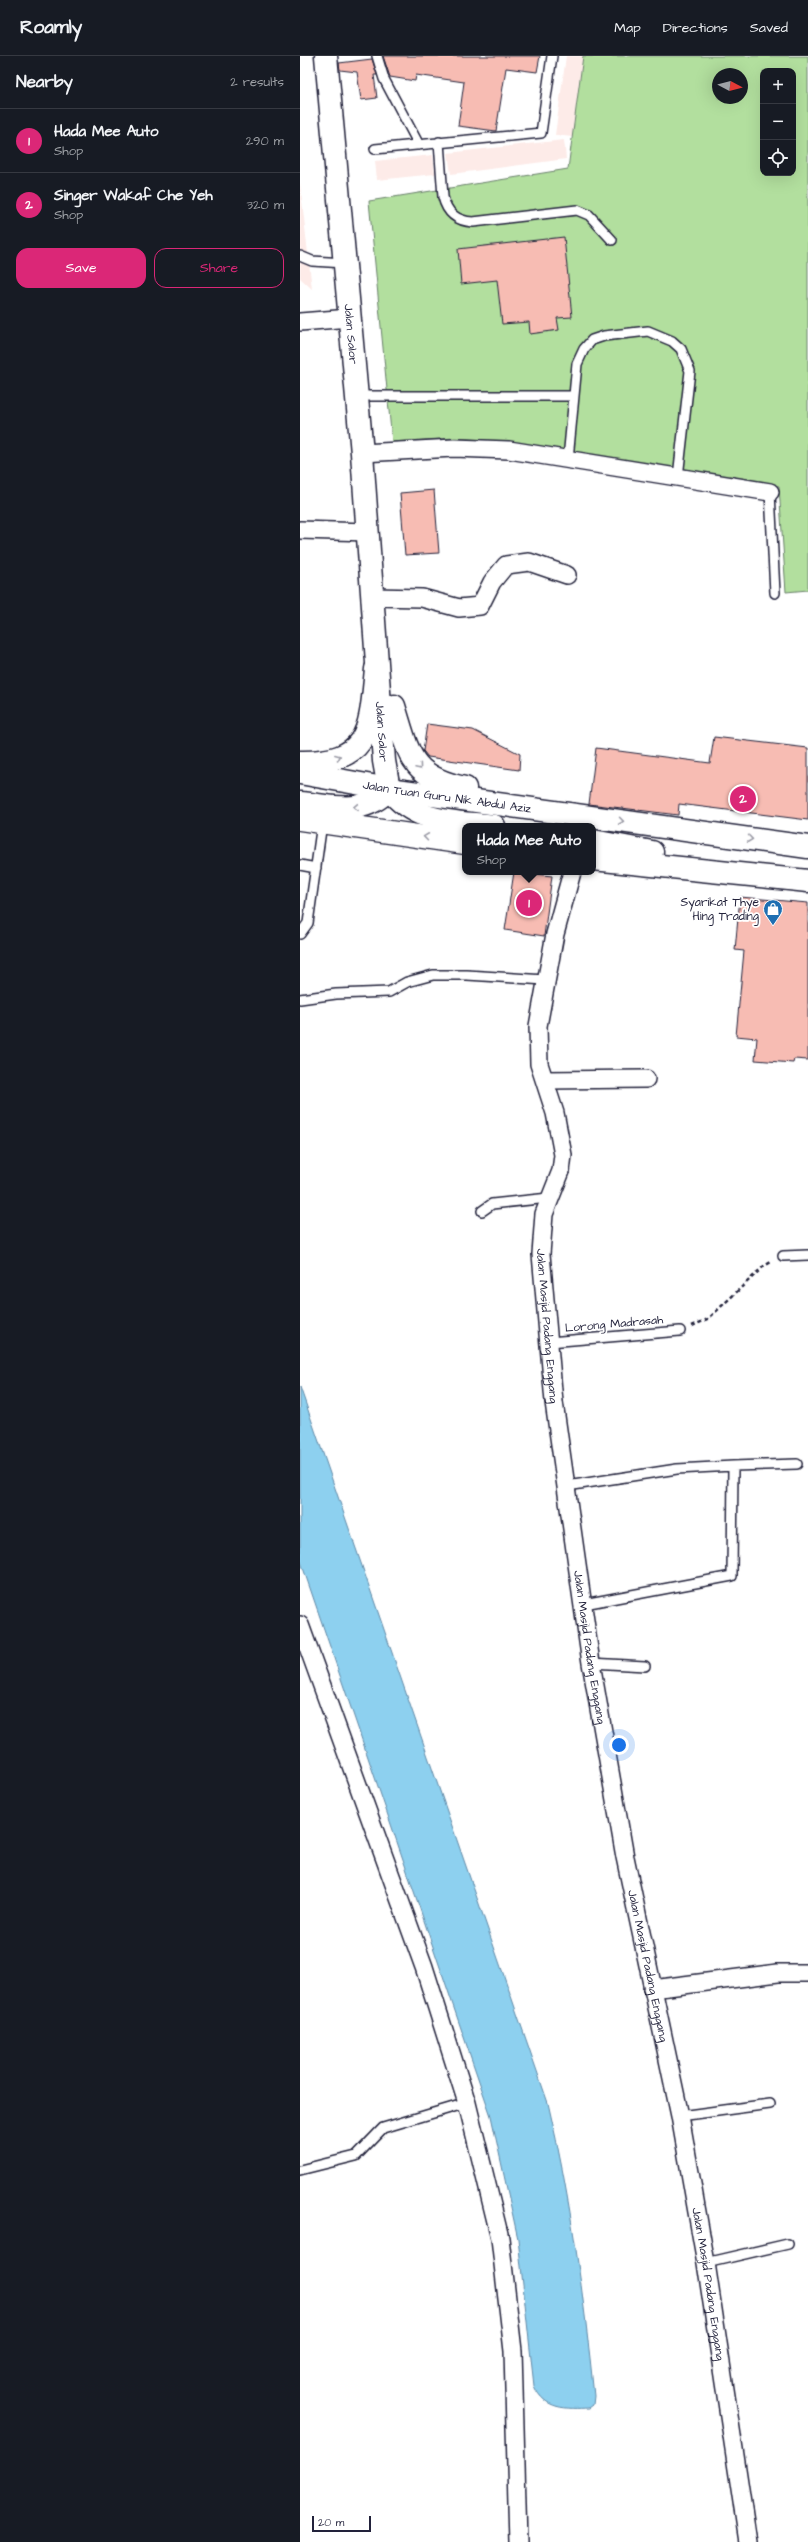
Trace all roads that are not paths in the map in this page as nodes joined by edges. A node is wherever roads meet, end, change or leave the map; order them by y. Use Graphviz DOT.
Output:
graph roads {
  1 [pos="326,56"];
  2 [pos="377,56"];
  3 [pos="552,56"];
  4 [pos="439,142"];
  5 [pos="419,145"];
  6 [pos="375,149"];
  7 [pos="612,240"];
  8 [pos="300,256"];
  9 [pos="345,263"];
  10 [pos="350,318"];
  11 [pos="300,322"];
  12 [pos="357,396"];
  13 [pos="574,396"];
  14 [pos="362,453"];
  15 [pos="568,459"];
  16 [pos="678,477"];
  17 [pos="770,492"];
  18 [pos="300,530"];
  19 [pos="368,532"];
  20 [pos="567,575"];
  21 [pos="775,593"];
  22 [pos="374,605"];
  23 [pos="376,669"];
  24 [pos="394,706"];
  25 [pos="300,762"];
  26 [pos="300,773"];
  27 [pos="389,789"];
  28 [pos="300,803"];
  29 [pos="572,815"];
  30 [pos="300,819"];
  31 [pos="322,823"];
  32 [pos="470,823"];
  33 [pos="596,842"];
  34 [pos="462,843"];
  35 [pos="808,847"];
  36 [pos="596,860"];
  37 [pos="300,865"];
  38 [pos="316,868"];
  39 [pos="571,875"];
  40 [pos="761,875"];
  41 [pos="808,881"];
  42 [pos="300,934"];
  43 [pos="545,980"];
  44 [pos="300,999"];
  45 [pos="646,1079"];
  46 [pos="545,1080"];
  47 [pos="550,1198"];
  48 [pos="482,1211"];
  49 [pos="808,1255"];
  50 [pos="783,1256"];
  51 [pos="680,1331"];
  52 [pos="549,1342"];
  53 [pos="797,1464"];
  54 [pos="733,1466"];
  55 [pos="567,1486"];
  56 [pos="584,1604"];
  57 [pos="300,1625"];
  58 [pos="591,1663"];
  59 [pos="645,1666"];
  60 [pos="808,1973"];
  61 [pos="652,1989"];
  62 [pos="467,2103"];
  63 [pos="770,2104"];
  64 [pos="680,2116"];
  65 [pos="300,2170"];
  66 [pos="788,2244"];
  67 [pos="706,2263"];
  68 [pos="518,2542"];
  69 [pos="748,2542"];
  1 -- 9 [label="main road, Jalan Salor"];
  2 -- 5 [label="lane"];
  3 -- 4 [label="lane"];
  4 -- 5 [label="lane"];
  4 -- 7 [label="lane"];
  5 -- 6 [label="lane"];
  8 -- 9 [label="lane"];
  9 -- 10 [label="main road, Jalan Salor"];
  10 -- 11 [label="street"];
  10 -- 12 [label="main road, Jalan Salor"];
  12 -- 13 [label="lane"];
  12 -- 14 [label="main road, Jalan Salor"];
  13 -- 15 [label="lane"];
  13 -- 16 [label="lane"];
  14 -- 15 [label="street"];
  14 -- 19 [label="main road, Jalan Salor"];
  15 -- 16 [label="street"];
  16 -- 17 [label="street"];
  17 -- 21 [label="lane"];
  18 -- 19 [label="street"];
  19 -- 22 [label="main road, Jalan Salor"];
  20 -- 22 [label="street"];
  22 -- 23 [label="main road, Jalan Salor"];
  22 -- 24 [label="main road, Jalan Salor"];
  25 -- 23 [label="main road, one-way"];
  23 -- 27 [label="main road, Jalan Salor"];
  24 -- 27 [label="main road, Jalan Salor"];
  24 -- 29 [label="main road, one-way"];
  26 -- 27 [label="main road, Jalan Tuan Guru Nik Abdul Aziz"];
  27 -- 28 [label="main road, one-way"];
  27 -- 29 [label="main road, Jalan Tuan Guru Nik Abdul Aziz"];
  27 -- 32 [label="main road"];
  29 -- 35 [label="main road, Jalan Tuan Guru Nik Abdul Aziz, one-way"];
  30 -- 31 [label="main road"];
  34 -- 31 [label="main road, one-way"];
  31 -- 38 [label="lane"];
  33 -- 40 [label="main road"];
  36 -- 40 [label="main road"];
  37 -- 38 [label="lane"];
  38 -- 42 [label="lane"];
  39 -- 43 [label="street, Jalan Masjid Padang Enggang"];
  40 -- 41 [label="main road"];
  43 -- 44 [label="lane"];
  43 -- 46 [label="street, Jalan Masjid Padang Enggang"];
  45 -- 46 [label="street"];
  46 -- 47 [label="street, Jalan Masjid Padang Enggang"];
  47 -- 48 [label="lane"];
  47 -- 52 [label="street, Jalan Masjid Padang Enggang"];
  49 -- 50 [label="lane"];
  51 -- 52 [label="lane, Lorong Madrasah"];
  52 -- 55 [label="street, Jalan Masjid Padang Enggang"];
  53 -- 54 [label="lane"];
  54 -- 55 [label="lane"];
  54 -- 56 [label="lane"];
  55 -- 56 [label="street, Jalan Masjid Padang Enggang"];
  56 -- 58 [label="street, Jalan Masjid Padang Enggang"];
  57 -- 62 [label="street"];
  58 -- 59 [label="lane"];
  58 -- 61 [label="street, Jalan Masjid Padang Enggang"];
  60 -- 61 [label="street"];
  61 -- 64 [label="street, Jalan Masjid Padang Enggang"];
  62 -- 65 [label="lane"];
  62 -- 68 [label="street"];
  63 -- 64 [label="lane"];
  64 -- 67 [label="street, Jalan Masjid Padang Enggang"];
  66 -- 67 [label="lane"];
  67 -- 69 [label="street, Jalan Masjid Padang Enggang"];
}
